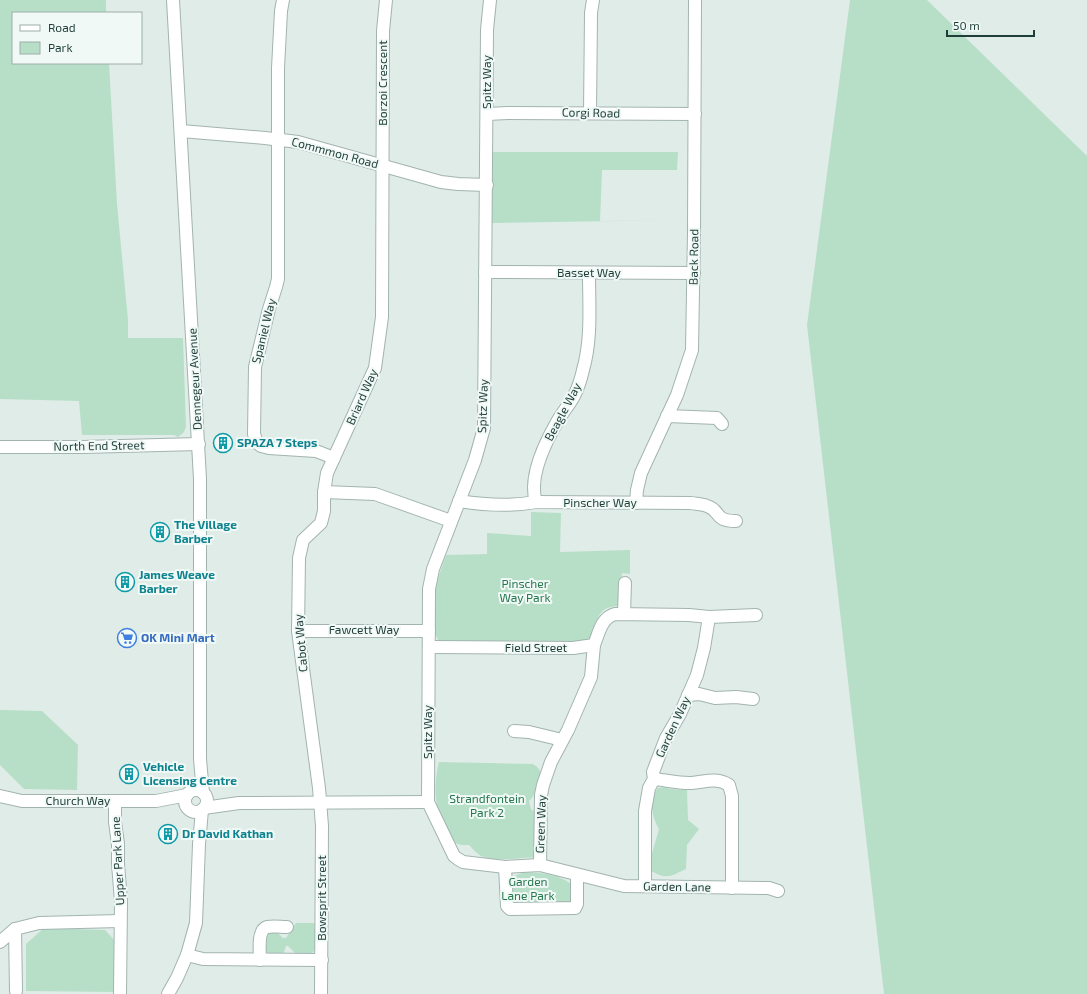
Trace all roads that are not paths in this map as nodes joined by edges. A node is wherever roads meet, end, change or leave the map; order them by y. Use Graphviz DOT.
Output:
graph roads {
  1 [pos="173,0"];
  2 [pos="283,0"];
  3 [pos="386,0"];
  4 [pos="490,0"];
  5 [pos="593,0"];
  6 [pos="695,0"];
  7 [pos="590,113"];
  8 [pos="487,114"];
  9 [pos="695,114"];
  10 [pos="181,131"];
  11 [pos="278,140"];
  12 [pos="384,166"];
  13 [pos="487,185"];
  14 [pos="485,272"];
  15 [pos="589,273"];
  16 [pos="694,273"];
  17 [pos="667,416"];
  18 [pos="722,424"];
  19 [pos="198,444"];
  20 [pos="0,446"];
  21 [pos="334,458"];
  22 [pos="324,492"];
  23 [pos="459,501"];
  24 [pos="536,502"];
  25 [pos="636,503"];
  26 [pos="451,521"];
  27 [pos="736,521"];
  28 [pos="626,583"];
  29 [pos="624,614"];
  30 [pos="756,615"];
  31 [pos="709,616"];
  32 [pos="298,631"];
  33 [pos="429,631"];
  34 [pos="594,645"];
  35 [pos="429,647"];
  36 [pos="688,695"];
  37 [pos="752,699"];
  38 [pos="514,731"];
  39 [pos="562,740"];
  40 [pos="200,759"];
  41 [pos="654,779"];
  42 [pos="204,794"];
  43 [pos="0,796"];
  44 [pos="115,801"];
  45 [pos="320,802"];
  46 [pos="428,802"];
  47 [pos="194,803"];
  48 [pos="239,803"];
  49 [pos="463,862"];
  50 [pos="540,865"];
  51 [pos="505,867"];
  52 [pos="577,875"];
  53 [pos="645,886"];
  54 [pos="732,888"];
  55 [pos="778,891"];
  56 [pos="120,921"];
  57 [pos="287,927"];
  58 [pos="15,929"];
  59 [pos="0,942"];
  60 [pos="187,955"];
  61 [pos="260,960"];
  62 [pos="322,960"];
  63 [pos="16,991"];
  64 [pos="120,994"];
  65 [pos="168,994"];
  66 [pos="321,994"];
  1 -- 10 [label="street, Dennegeur Avenue"];
  2 -- 11 [label="street"];
  3 -- 12 [label="street, Borzoi Crescent"];
  4 -- 8 [label="street, Spitz Way"];
  5 -- 7 [label="street"];
  6 -- 9 [label="street, Back Road"];
  7 -- 8 [label="street, Corgi Road"];
  7 -- 9 [label="street, Corgi Road"];
  8 -- 13 [label="street, Spitz Way"];
  9 -- 16 [label="street, Back Road"];
  10 -- 11 [label="street, Commmon Road"];
  10 -- 19 [label="street, Dennegeur Avenue"];
  11 -- 12 [label="street, Commmon Road"];
  11 -- 21 [label="street, Spaniel Way"];
  12 -- 13 [label="street, Commmon Road"];
  12 -- 21 [label="street, Briard Way"];
  13 -- 14 [label="street, Spitz Way"];
  14 -- 15 [label="street, Basset Way"];
  14 -- 23 [label="street, Spitz Way"];
  15 -- 16 [label="street, Basset Way"];
  15 -- 24 [label="street, Beagle Way"];
  16 -- 17 [label="street, Back Road"];
  17 -- 18 [label="street"];
  17 -- 25 [label="street, Back Road"];
  19 -- 20 [label="street, North End Street"];
  19 -- 40 [label="street, Dennegeur Avenue"];
  21 -- 22 [label="street, Briard Way"];
  22 -- 26 [label="street"];
  22 -- 32 [label="street, Cabot Way"];
  23 -- 24 [label="street, Pinscher Way"];
  23 -- 26 [label="street, Spitz Way"];
  24 -- 25 [label="street, Pinscher Way"];
  25 -- 27 [label="street, Pinscher Way"];
  26 -- 33 [label="street, Spitz Way"];
  28 -- 29 [label="street"];
  29 -- 31 [label="street"];
  29 -- 34 [label="street"];
  30 -- 31 [label="street"];
  31 -- 36 [label="street, Garden Way"];
  32 -- 33 [label="street, Fawcett Way"];
  32 -- 45 [label="street, Cabot Way"];
  33 -- 35 [label="street, Spitz Way"];
  34 -- 35 [label="street, Field Street"];
  34 -- 39 [label="street, Green Way"];
  35 -- 46 [label="street, Spitz Way"];
  36 -- 37 [label="street"];
  36 -- 41 [label="street, Garden Way"];
  38 -- 39 [label="street"];
  39 -- 50 [label="street, Green Way"];
  40 -- 42 [label="street, Dennegeur Avenue"];
  40 -- 47 [label="street, Dennegeur Avenue"];
  41 -- 53 [label="street, Garden Way"];
  41 -- 54 [label="street"];
  42 -- 47 [label="street, Dennegeur Avenue"];
  42 -- 48 [label="street"];
  43 -- 44 [label="street, Church Way"];
  44 -- 47 [label="street, Church Way"];
  44 -- 56 [label="street, Upper Park Lane"];
  45 -- 46 [label="street"];
  45 -- 48 [label="street"];
  45 -- 62 [label="street, Bowsprit Street"];
  46 -- 49 [label="street, Spitz Way"];
  47 -- 48 [label="street"];
  47 -- 60 [label="street, Dennegeur Avenue"];
  49 -- 51 [label="street, Garden Lane"];
  50 -- 51 [label="street, Garden Lane"];
  50 -- 52 [label="street, Garden Lane"];
  51 -- 52 [label="street"];
  52 -- 53 [label="street, Garden Lane"];
  53 -- 54 [label="street, Garden Lane"];
  54 -- 55 [label="street, Garden Lane"];
  56 -- 58 [label="street, Upper Park Lane"];
  56 -- 64 [label="street, Upper Park Lane"];
  57 -- 61 [label="street"];
  58 -- 59 [label="street, Upper Park Lane"];
  58 -- 63 [label="street"];
  60 -- 61 [label="street"];
  60 -- 65 [label="street, Dennegeur Avenue"];
  61 -- 62 [label="street"];
  62 -- 66 [label="street, Bowsprit Street"];
}
